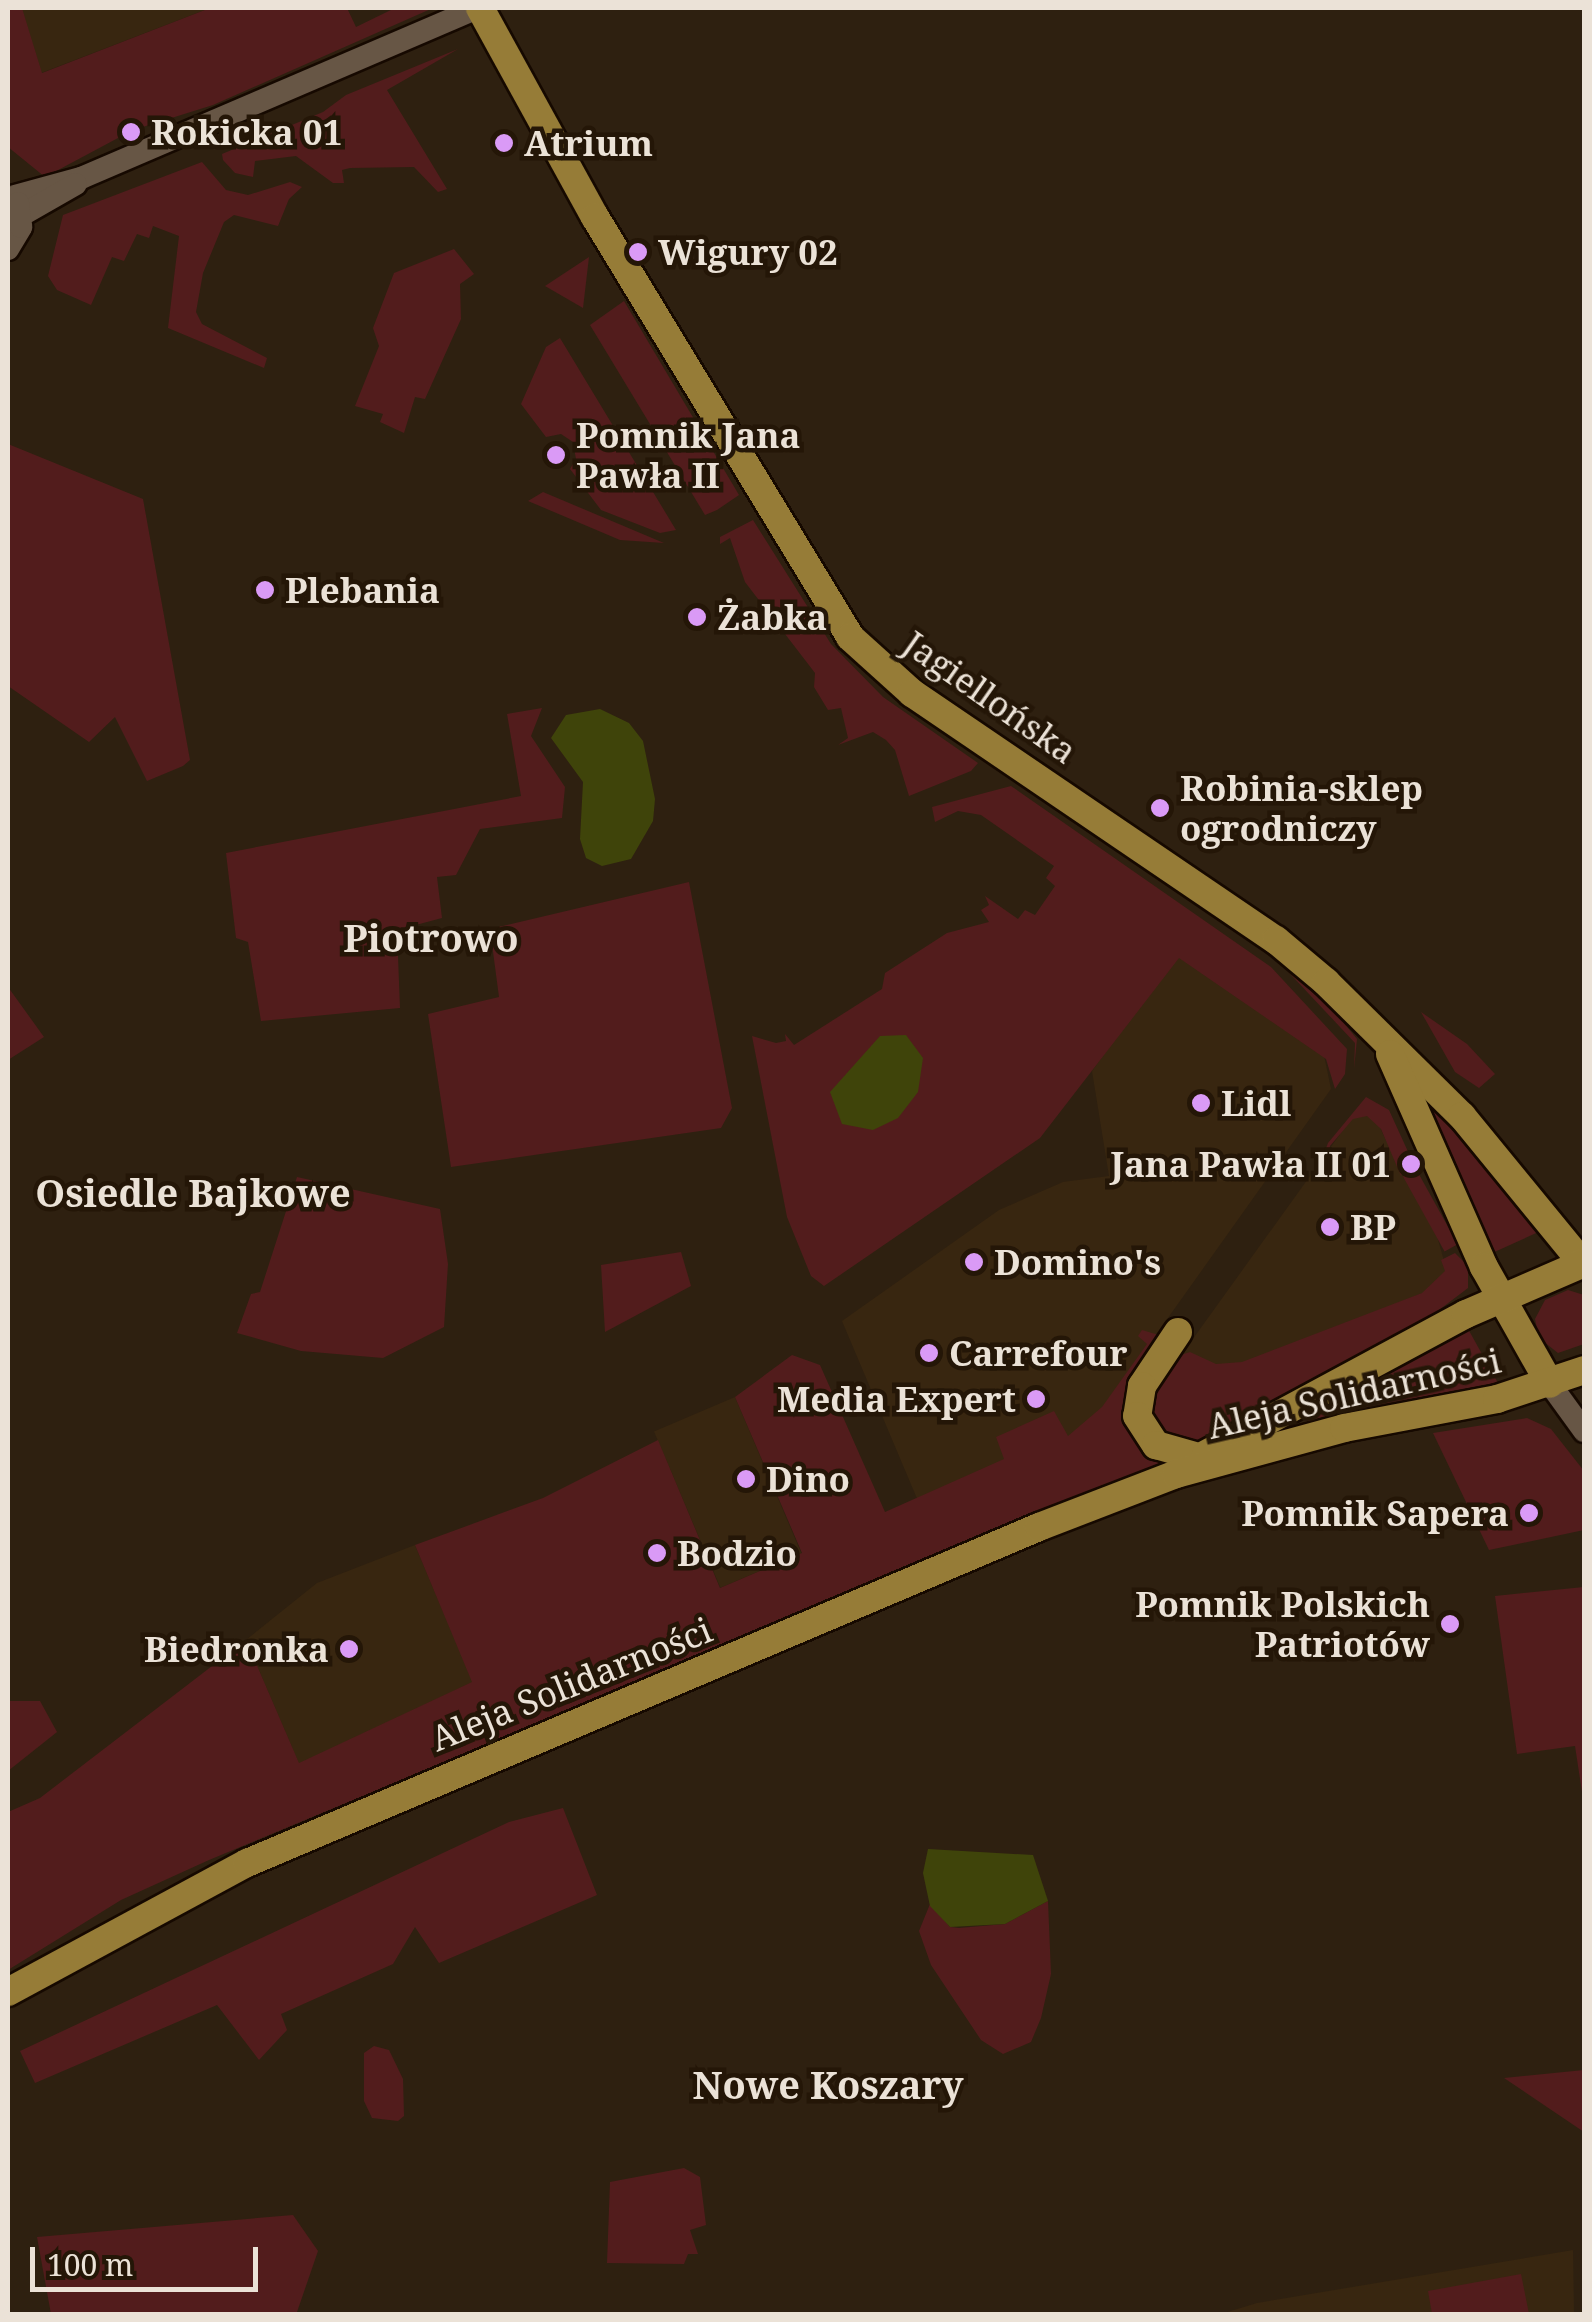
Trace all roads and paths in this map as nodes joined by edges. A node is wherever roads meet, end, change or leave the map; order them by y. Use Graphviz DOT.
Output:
graph roads {
  1 [pos="479,8"];
  2 [pos="15,200"];
  3 [pos="8,249"];
  4 [pos="1384,1038"];
  5 [pos="1584,1263"];
  6 [pos="1499,1298"];
  7 [pos="1178,1332"];
  8 [pos="1584,1370"];
  9 [pos="1550,1384"];
  10 [pos="1584,1431"];
  11 [pos="1187,1465"];
  12 [pos="8,1992"];
  1 -- 2 [label="street"];
  1 -- 4 [label="main road, Jagiellońska"];
  2 -- 3 [label="street"];
  4 -- 5 [label="main road, Jagiellońska"];
  4 -- 6 [label="main road, Jagiellońska"];
  5 -- 6 [label="main road, Aleja Solidarności"];
  6 -- 9 [label="main road, Jagiellońska"];
  6 -- 11 [label="main road, Aleja Solidarności"];
  7 -- 11 [label="main road"];
  8 -- 9 [label="main road, Aleja Solidarności"];
  9 -- 10 [label="street"];
  9 -- 11 [label="main road, Aleja Solidarności"];
  11 -- 12 [label="main road, Aleja Solidarności"];
}
